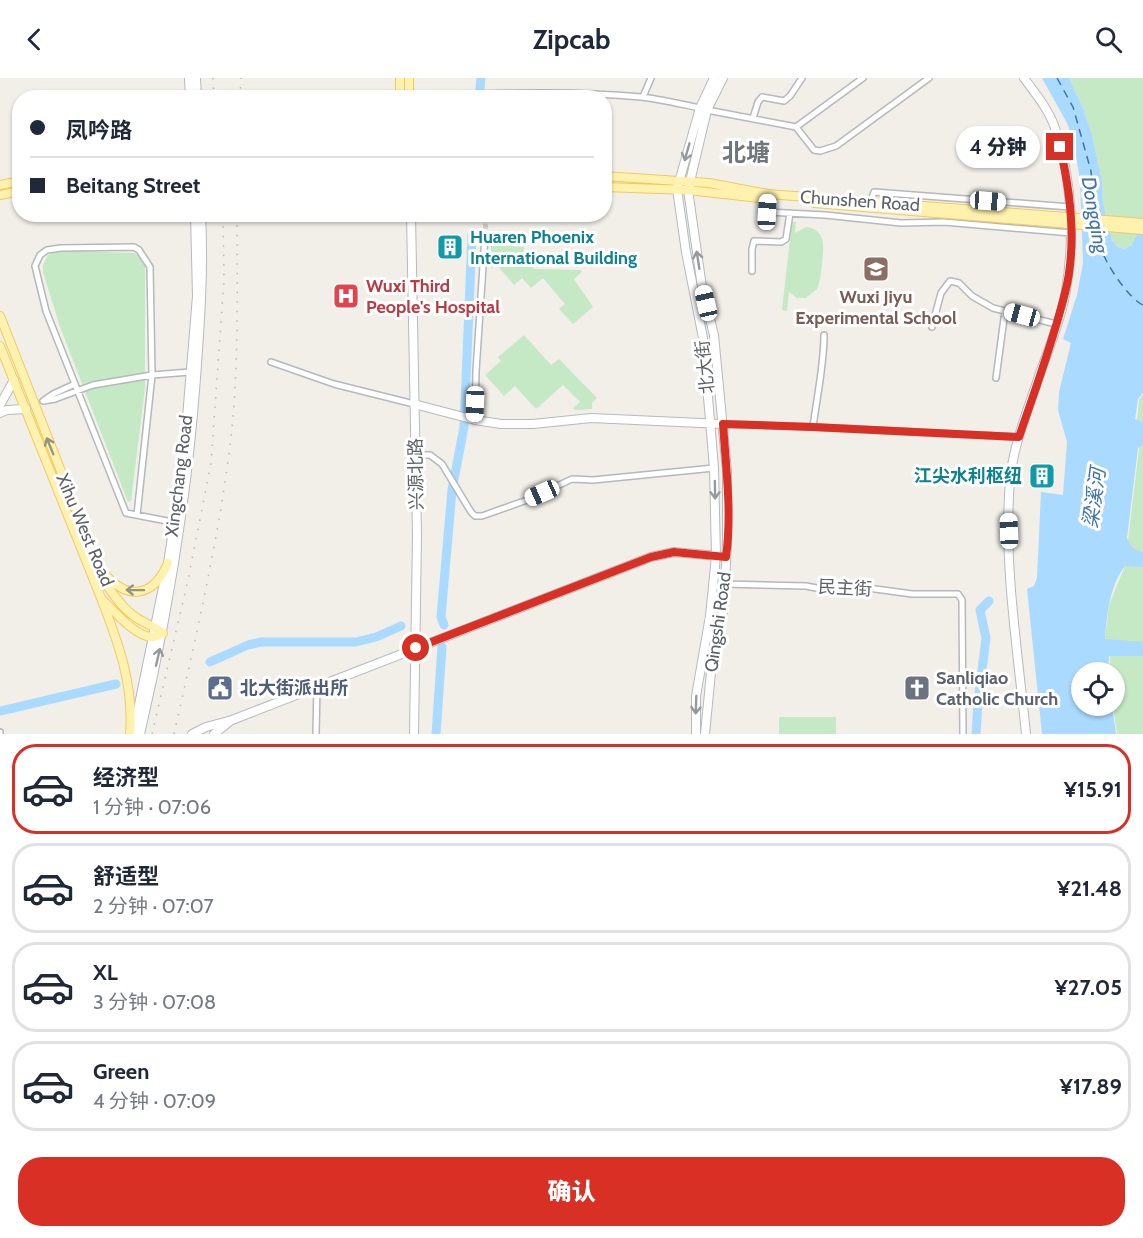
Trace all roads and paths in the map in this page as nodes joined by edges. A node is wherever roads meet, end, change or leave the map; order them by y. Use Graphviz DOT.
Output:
graph roads {
  1 [pos="651,78"];
  2 [pos="714,78"];
  3 [pos="723,78"];
  4 [pos="802,78"];
  5 [pos="863,78"];
  6 [pos="929,78"];
  7 [pos="1024,78"];
  8 [pos="612,96"];
  9 [pos="643,97"];
  10 [pos="704,109"];
  11 [pos="753,118"];
  12 [pos="796,127"];
  13 [pos="612,177"];
  14 [pos="678,185"];
  15 [pos="612,186"];
  16 [pos="688,186"];
  17 [pos="768,199"];
  18 [pos="870,204"];
  19 [pos="1070,207"];
  20 [pos="936,210"];
  21 [pos="789,213"];
  22 [pos="195,222"];
  23 [pos="201,222"];
  24 [pos="411,222"];
  25 [pos="1143,223"];
  26 [pos="1143,230"];
  27 [pos="1071,233"];
  28 [pos="485,236"];
  29 [pos="752,271"];
  30 [pos="1005,311"];
  31 [pos="0,316"];
  32 [pos="1056,324"];
  33 [pos="932,327"];
  34 [pos="824,335"];
  35 [pos="0,346"];
  36 [pos="271,362"];
  37 [pos="190,372"];
  38 [pos="152,375"];
  39 [pos="996,378"];
  40 [pos="14,380"];
  41 [pos="76,387"];
  42 [pos="414,404"];
  43 [pos="0,405"];
  44 [pos="30,407"];
  45 [pos="0,413"];
  46 [pos="472,420"];
  47 [pos="711,424"];
  48 [pos="723,424"];
  49 [pos="813,427"];
  50 [pos="1019,437"];
  51 [pos="415,455"];
  52 [pos="714,468"];
  53 [pos="66,499"];
  54 [pos="137,515"];
  55 [pos="175,520"];
  56 [pos="716,556"];
  57 [pos="726,557"];
  58 [pos="168,563"];
  59 [pos="98,566"];
  60 [pos="726,584"];
  61 [pos="101,598"];
  62 [pos="155,627"];
  63 [pos="163,633"];
  64 [pos="153,637"];
  65 [pos="416,648"];
  66 [pos="317,686"];
  67 [pos="232,720"];
  68 [pos="132,734"];
  69 [pos="140,734"];
  70 [pos="192,734"];
  71 [pos="214,734"];
  72 [pos="316,734"];
  73 [pos="414,734"];
  74 [pos="696,734"];
  75 [pos="705,734"];
  76 [pos="963,734"];
  77 [pos="1026,734"];
  1 -- 9 [label="street"];
  2 -- 10 [label="main road, 北大街"];
  3 -- 10 [label="main road"];
  4 -- 11 [label="street"];
  5 -- 12 [label="street"];
  6 -- 12 [label="street"];
  7 -- 19 [label="main road"];
  8 -- 9 [label="street"];
  9 -- 10 [label="street"];
  10 -- 11 [label="street"];
  10 -- 14 [label="main road, 北大街, one-way"];
  10 -- 16 [label="main road"];
  11 -- 12 [label="street"];
  13 -- 14 [label="main road, Chunshen Road"];
  14 -- 15 [label="main road, Chunshen Road"];
  14 -- 16 [label="main road, Chunshen Road"];
  14 -- 47 [label="main road, 北大街"];
  16 -- 17 [label="main road, Chunshen Road"];
  16 -- 18 [label="main road, Chunshen Road"];
  48 -- 16 [label="main road, Qingshi Road, one-way"];
  17 -- 18 [label="main road, Chunshen Road"];
  17 -- 21 [label="street"];
  18 -- 19 [label="street"];
  18 -- 20 [label="main road, Chunshen Road"];
  19 -- 27 [label="main road"];
  20 -- 25 [label="main road, bridge"];
  20 -- 26 [label="main road, bridge"];
  21 -- 27 [label="street"];
  21 -- 29 [label="street"];
  22 -- 37 [label="main road, Xingchang Road"];
  23 -- 63 [label="main road, Xingchang Road"];
  24 -- 42 [label="main road, 兴源北路"];
  27 -- 32 [label="main road"];
  28 -- 46 [label="street"];
  30 -- 32 [label="street"];
  30 -- 33 [label="street"];
  30 -- 39 [label="street"];
  31 -- 44 [label="main road, Xihu West Road"];
  32 -- 50 [label="main road"];
  34 -- 49 [label="street"];
  35 -- 40 [label="main road, Xihu West Road"];
  36 -- 42 [label="street"];
  37 -- 38 [label="street"];
  37 -- 55 [label="main road, Xingchang Road"];
  38 -- 41 [label="street"];
  38 -- 41 [label="street"];
  38 -- 54 [label="street"];
  40 -- 43 [label="main road"];
  40 -- 44 [label="main road, Xihu West Road"];
  41 -- 44 [label="street"];
  41 -- 54 [label="street"];
  42 -- 46 [label="main road"];
  42 -- 51 [label="main road, 兴源北路"];
  44 -- 45 [label="main road"];
  44 -- 53 [label="main road, Xihu West Road"];
  46 -- 47 [label="main road"];
  47 -- 48 [label="main road"];
  47 -- 52 [label="main road, 北大街"];
  48 -- 49 [label="street"];
  48 -- 57 [label="main road, Qingshi Road"];
  49 -- 50 [label="street"];
  50 -- 77 [label="main road"];
  51 -- 52 [label="street"];
  51 -- 65 [label="main road, 兴源北路"];
  52 -- 56 [label="main road, 北大街, one-way"];
  53 -- 59 [label="main road, Xihu West Road"];
  53 -- 61 [label="main road, Xihu West Road"];
  54 -- 55 [label="street"];
  55 -- 58 [label="main road, Xingchang Road"];
  56 -- 57 [label="main road"];
  56 -- 65 [label="main road"];
  56 -- 74 [label="main road, 北大街, one-way"];
  57 -- 60 [label="main road, Qingshi Road"];
  58 -- 59 [label="main road, one-way"];
  58 -- 62 [label="main road, Xingchang Road"];
  59 -- 62 [label="main road, Xihu West Road"];
  60 -- 75 [label="main road, Qingshi Road"];
  60 -- 76 [label="street, 民主街"];
  61 -- 64 [label="main road, Xihu West Road"];
  61 -- 68 [label="main road"];
  62 -- 63 [label="main road, Xihu West Road"];
  62 -- 64 [label="main road, Xingchang Road"];
  63 -- 64 [label="main road"];
  69 -- 63 [label="main road, Xingchang Road, one-way"];
  64 -- 68 [label="main road, Xingchang Road"];
  65 -- 66 [label="main road"];
  65 -- 73 [label="main road, 兴源北路"];
  66 -- 67 [label="main road"];
  66 -- 72 [label="street"];
  67 -- 70 [label="main road"];
  67 -- 71 [label="main road"];
}
